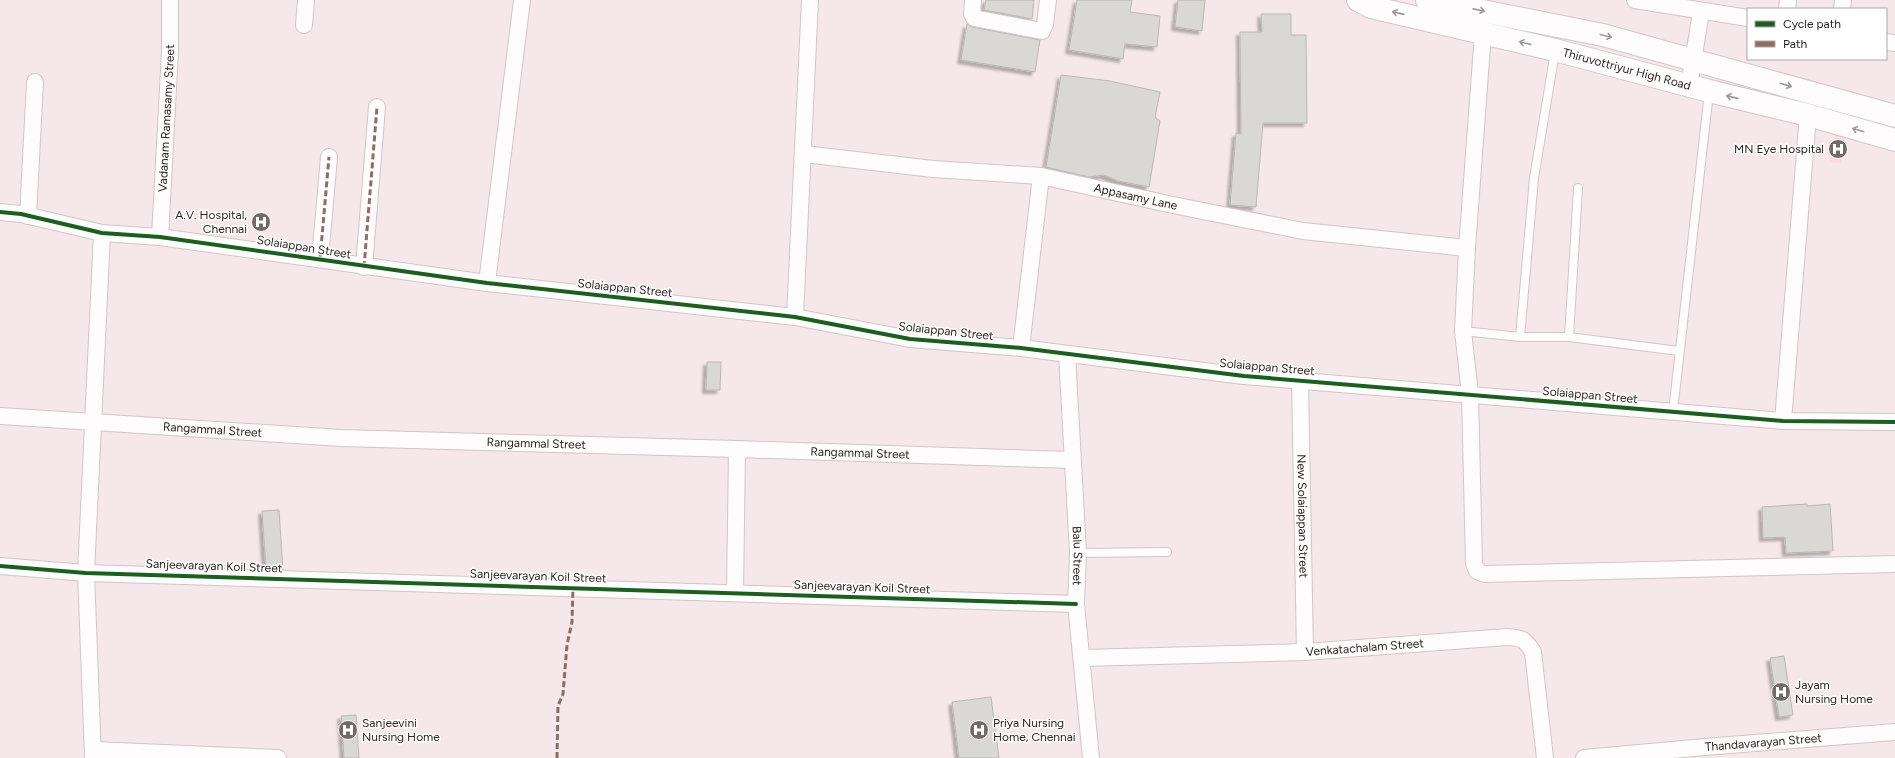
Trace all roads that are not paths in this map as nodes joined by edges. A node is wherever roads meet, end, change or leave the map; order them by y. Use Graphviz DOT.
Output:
graph roads {
  1 [pos="170,0"];
  2 [pos="306,0"];
  3 [pos="522,0"];
  4 [pos="810,0"];
  5 [pos="973,0"];
  6 [pos="1048,0"];
  7 [pos="1358,0"];
  8 [pos="1427,0"];
  9 [pos="1645,1"];
  10 [pos="1701,12"];
  11 [pos="1747,18"];
  12 [pos="304,25"];
  13 [pos="1483,33"];
  14 [pos="1555,50"];
  15 [pos="1693,60"];
  16 [pos="35,82"];
  17 [pos="1699,89"];
  18 [pos="377,107"];
  19 [pos="1808,115"];
  20 [pos="1895,116"];
  21 [pos="1895,140"];
  22 [pos="804,154"];
  23 [pos="329,157"];
  24 [pos="1041,176"];
  25 [pos="1578,188"];
  26 [pos="0,212"];
  27 [pos="28,216"];
  28 [pos="102,233"];
  29 [pos="160,237"];
  30 [pos="1467,248"];
  31 [pos="320,259"];
  32 [pos="364,267"];
  33 [pos="487,283"];
  34 [pos="795,317"];
  35 [pos="1463,331"];
  36 [pos="1520,337"];
  37 [pos="1569,337"];
  38 [pos="1021,348"];
  39 [pos="1679,351"];
  40 [pos="1067,354"];
  41 [pos="1300,380"];
  42 [pos="1470,394"];
  43 [pos="1673,412"];
  44 [pos="0,416"];
  45 [pos="1782,421"];
  46 [pos="93,422"];
  47 [pos="1895,422"];
  48 [pos="737,448"];
  49 [pos="1072,460"];
  50 [pos="1167,552"];
  51 [pos="1078,553"];
  52 [pos="1895,564"];
  53 [pos="0,566"];
  54 [pos="86,573"];
  55 [pos="735,593"];
  56 [pos="1076,604"];
  57 [pos="1305,652"];
  58 [pos="1082,658"];
  59 [pos="1895,732"];
  60 [pos="1705,752"];
  61 [pos="94,754"];
  62 [pos="278,758"];
  63 [pos="1091,758"];
  64 [pos="1545,758"];
  65 [pos="1584,758"];
  1 -- 29 [label="street, Vadanam Ramasamy Street"];
  2 -- 12 [label="street"];
  3 -- 33 [label="street"];
  4 -- 22 [label="street"];
  5 -- 6 [label="street"];
  13 -- 7 [label="main road, Thiruvottriyur High Road, one-way"];
  8 -- 15 [label="main road, one-way"];
  9 -- 10 [label="street"];
  10 -- 11 [label="street"];
  10 -- 15 [label="street"];
  14 -- 13 [label="main road, Thiruvottriyur High Road, one-way"];
  13 -- 30 [label="street"];
  14 -- 17 [label="main road, Thiruvottriyur High Road"];
  14 -- 36 [label="lane"];
  15 -- 17 [label="street"];
  15 -- 20 [label="main road, one-way"];
  16 -- 27 [label="street"];
  19 -- 17 [label="main road, Thiruvottriyur High Road, one-way"];
  17 -- 39 [label="lane"];
  18 -- 32 [label="street"];
  21 -- 19 [label="main road, Thiruvottriyur High Road, one-way"];
  19 -- 45 [label="street"];
  22 -- 24 [label="street, Appasamy Lane"];
  22 -- 34 [label="street"];
  23 -- 31 [label="street"];
  24 -- 30 [label="street, Appasamy Lane"];
  24 -- 38 [label="street"];
  25 -- 37 [label="lane"];
  26 -- 27 [label="street, Solaiappan Street"];
  27 -- 28 [label="street, Solaiappan Street"];
  28 -- 29 [label="street, Solaiappan Street"];
  28 -- 46 [label="street"];
  29 -- 31 [label="street, Solaiappan Street"];
  30 -- 35 [label="street"];
  31 -- 32 [label="street, Solaiappan Street"];
  32 -- 33 [label="street, Solaiappan Street"];
  33 -- 34 [label="street, Solaiappan Street"];
  34 -- 38 [label="street, Solaiappan Street"];
  35 -- 36 [label="lane"];
  35 -- 42 [label="street"];
  36 -- 37 [label="lane"];
  37 -- 39 [label="lane"];
  38 -- 40 [label="street, Solaiappan Street"];
  39 -- 43 [label="lane"];
  40 -- 41 [label="street, Solaiappan Street"];
  40 -- 49 [label="street, Balu Street"];
  41 -- 42 [label="street, Solaiappan Street"];
  41 -- 57 [label="street, New Solaiappan Street"];
  42 -- 43 [label="street, Solaiappan Street"];
  42 -- 52 [label="street"];
  43 -- 45 [label="street, Solaiappan Street"];
  44 -- 46 [label="street, Rangammal Street"];
  45 -- 47 [label="street, Solaiappan Street"];
  46 -- 48 [label="street, Rangammal Street"];
  46 -- 54 [label="street"];
  48 -- 49 [label="street, Rangammal Street"];
  48 -- 55 [label="street"];
  49 -- 51 [label="street, Balu Street"];
  50 -- 51 [label="lane"];
  51 -- 56 [label="street, Balu Street"];
  53 -- 54 [label="street, Sanjeevarayan Koil Street"];
  54 -- 55 [label="street, Sanjeevarayan Koil Street"];
  54 -- 61 [label="street"];
  55 -- 56 [label="street, Sanjeevarayan Koil Street"];
  56 -- 58 [label="street, Balu Street"];
  57 -- 58 [label="street, Venkatachalam Street"];
  57 -- 64 [label="street, Venkatachalam Street"];
  58 -- 63 [label="street, Balu Street"];
  59 -- 60 [label="street, Thandavarayan Street"];
  60 -- 65 [label="street, Thandavarayan Street"];
  61 -- 62 [label="street"];
}
